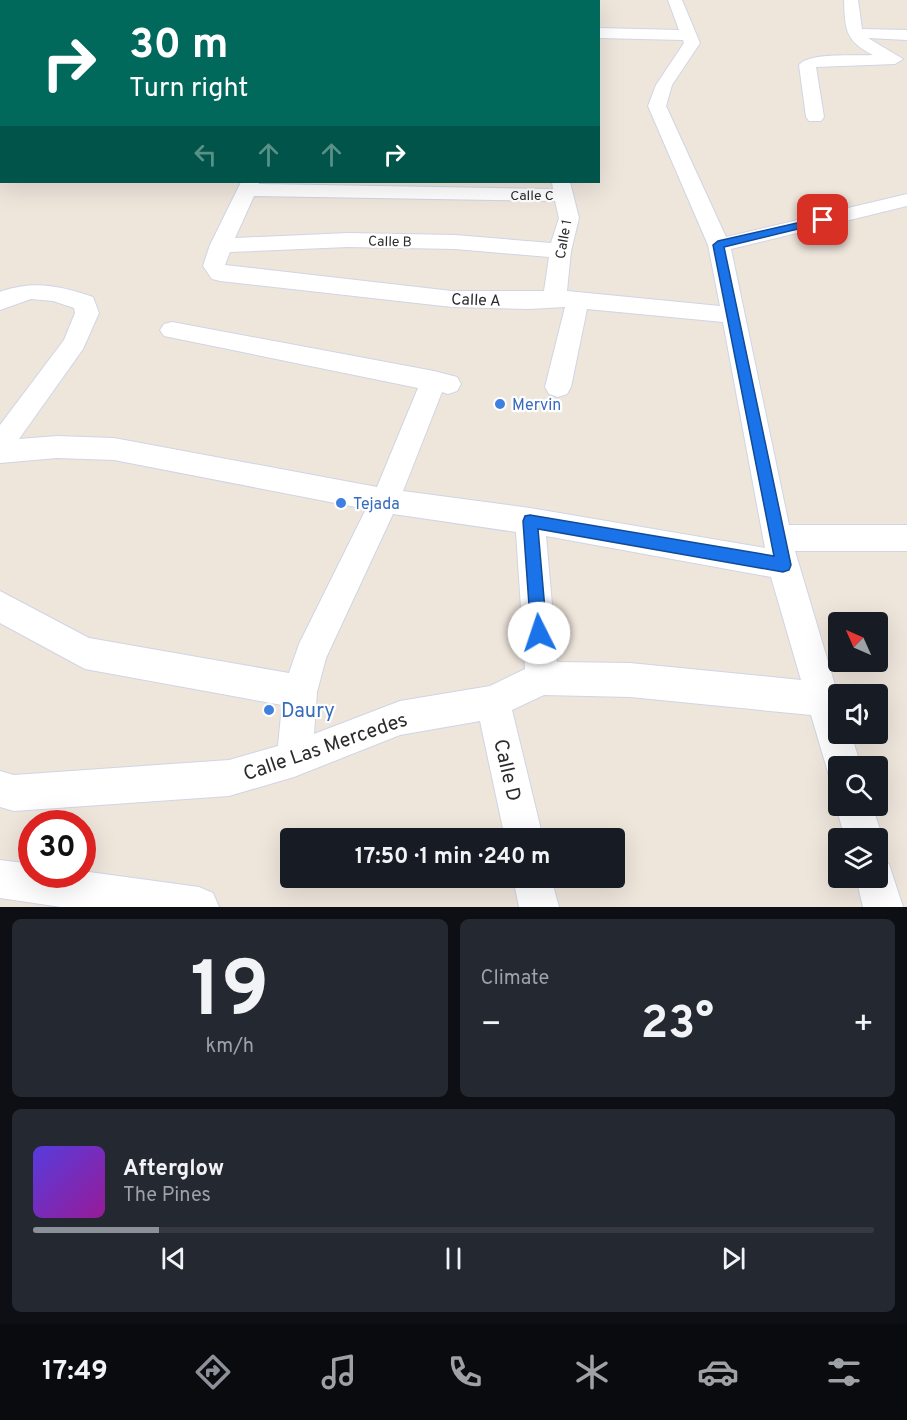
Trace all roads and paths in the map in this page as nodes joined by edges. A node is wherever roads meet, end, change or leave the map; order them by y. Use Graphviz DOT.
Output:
graph roads {
  1 [pos="675,0"];
  2 [pos="851,0"];
  3 [pos="600,33"];
  4 [pos="854,33"];
  5 [pos="907,34"];
  6 [pos="689,35"];
  7 [pos="901,60"];
  8 [pos="815,117"];
  9 [pos="249,185"];
  10 [pos="563,188"];
  11 [pos="907,200"];
  12 [pos="220,245"];
  13 [pos="718,245"];
  14 [pos="560,251"];
  15 [pos="566,299"];
  16 [pos="0,302"];
  17 [pos="732,315"];
  18 [pos="172,330"];
  19 [pos="558,387"];
  20 [pos="0,445"];
  21 [pos="0,452"];
  22 [pos="385,501"];
  23 [pos="530,521"];
  24 [pos="907,538"];
  25 [pos="781,551"];
  26 [pos="0,606"];
  27 [pos="542,678"];
  28 [pos="300,692"];
  29 [pos="823,699"];
  30 [pos="493,702"];
  31 [pos="840,756"];
  32 [pos="294,759"];
  33 [pos="0,789"];
  34 [pos="522,828"];
  35 [pos="0,879"];
  36 [pos="534,888"];
  37 [pos="878,888"];
  38 [pos="199,907"];
  39 [pos="539,907"];
  40 [pos="883,907"];
  1 -- 6 [label="street"];
  2 -- 4 [label="street"];
  3 -- 6 [label="street"];
  4 -- 5 [label="street"];
  4 -- 7 [label="street"];
  6 -- 13 [label="street"];
  7 -- 8 [label="street"];
  9 -- 10 [label="street, Calle C"];
  9 -- 12 [label="street"];
  10 -- 14 [label="street, Calle 1"];
  11 -- 13 [label="street"];
  12 -- 14 [label="street, Calle B"];
  12 -- 15 [label="street, Calle A"];
  13 -- 17 [label="street"];
  14 -- 15 [label="street, Calle 1"];
  15 -- 17 [label="street, Calle A"];
  15 -- 19 [label="street, Calle 1"];
  16 -- 20 [label="street"];
  17 -- 25 [label="street"];
  18 -- 22 [label="street"];
  21 -- 22 [label="street"];
  22 -- 23 [label="street"];
  22 -- 28 [label="street"];
  23 -- 25 [label="street"];
  23 -- 27 [label="street"];
  24 -- 25 [label="street"];
  25 -- 29 [label="street"];
  26 -- 28 [label="street"];
  27 -- 29 [label="street, Calle Las Mercedes"];
  27 -- 30 [label="street, Calle Las Mercedes"];
  28 -- 32 [label="street"];
  29 -- 31 [label="street"];
  30 -- 32 [label="street, Calle Las Mercedes"];
  30 -- 34 [label="street, Calle D"];
  32 -- 33 [label="street, Calle Las Mercedes"];
  35 -- 38 [label="street"];
  36 -- 39 [label="street"];
  37 -- 40 [label="street"];
}
